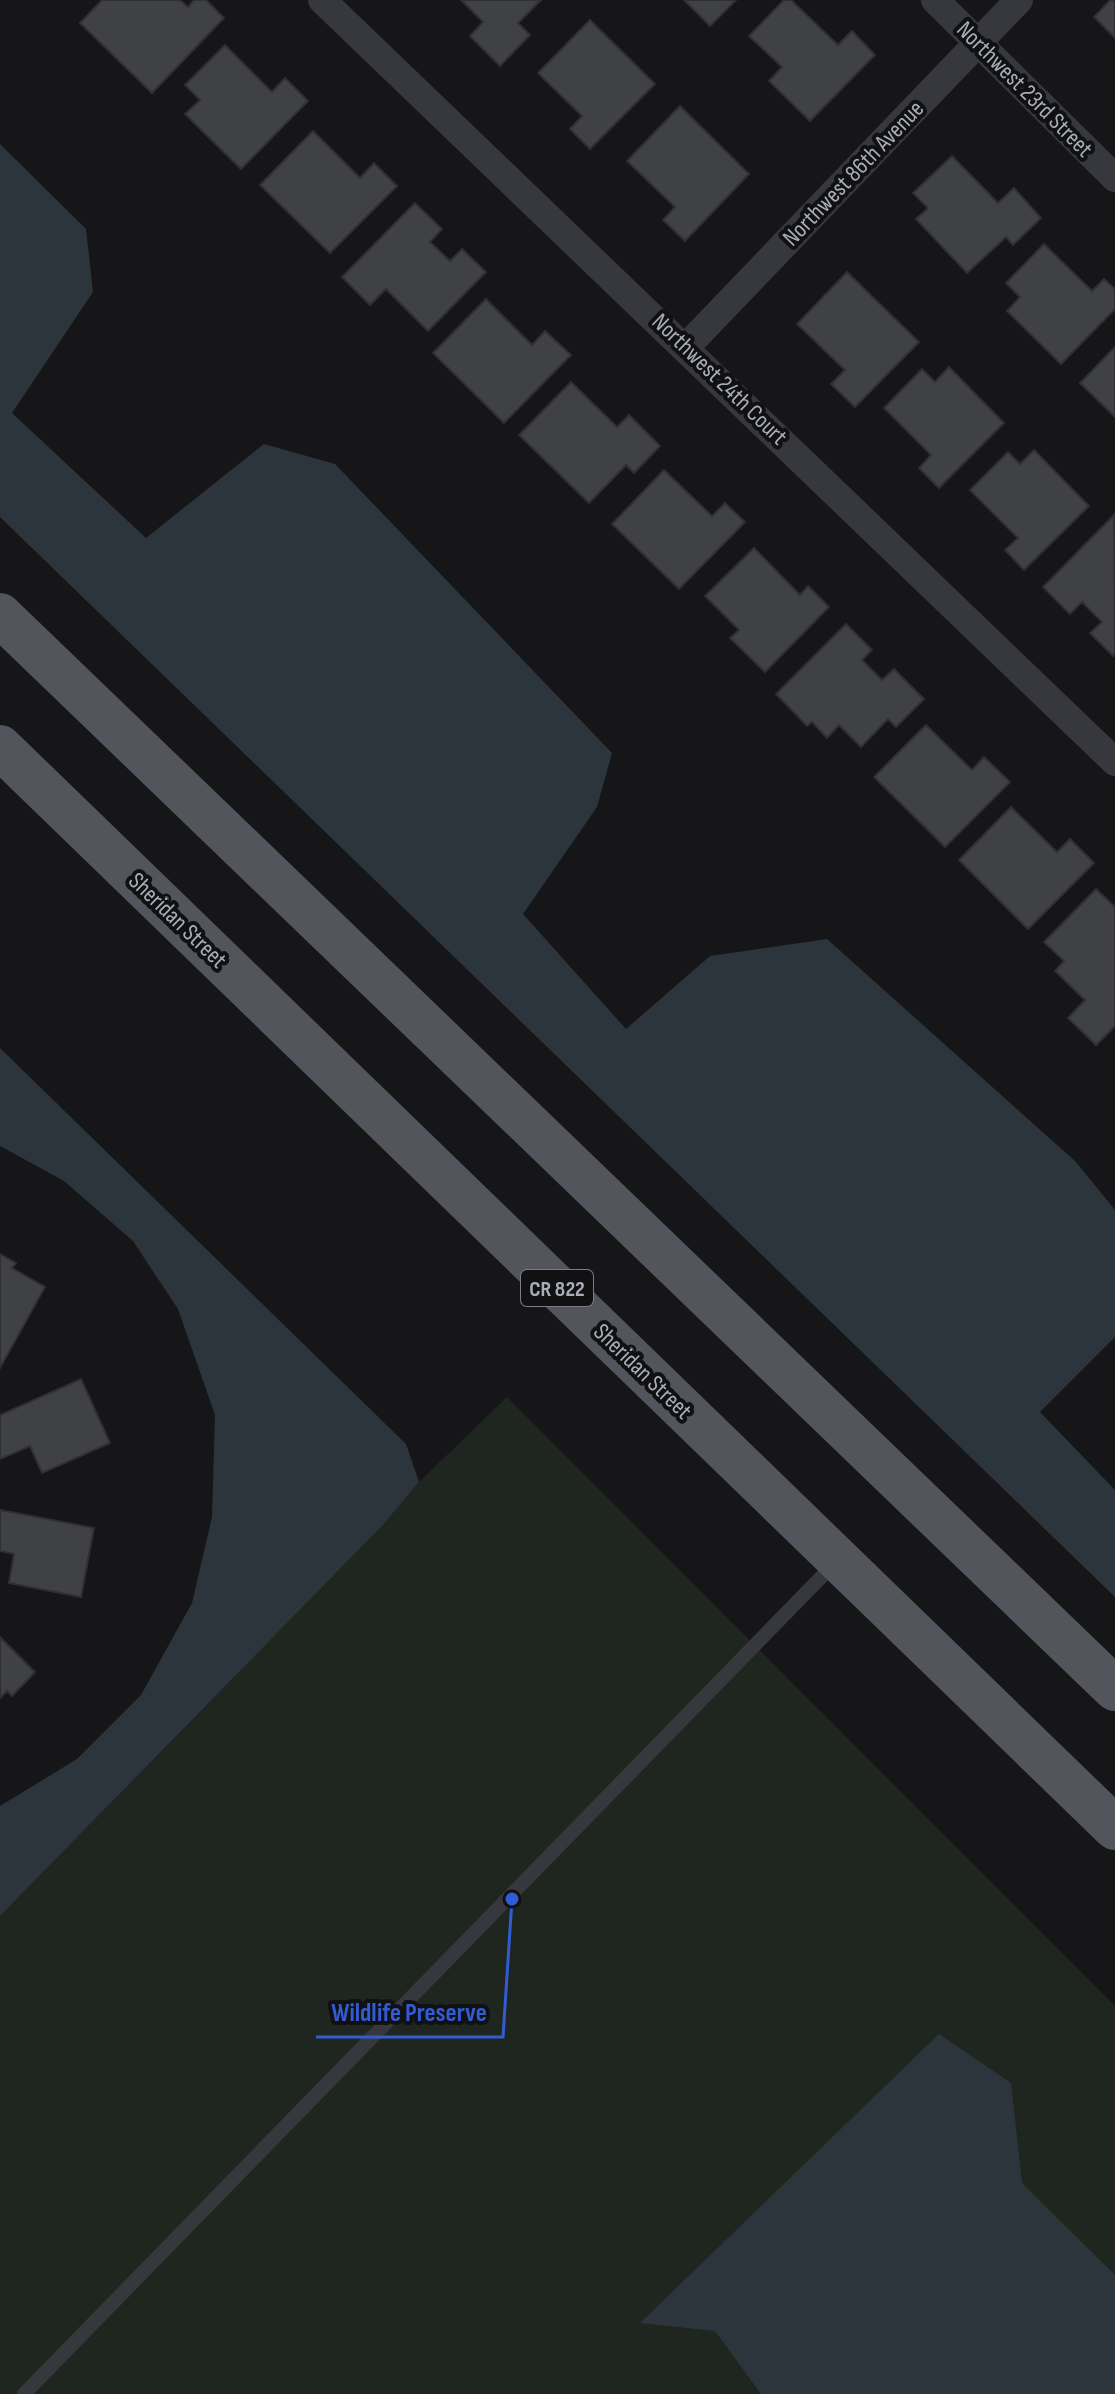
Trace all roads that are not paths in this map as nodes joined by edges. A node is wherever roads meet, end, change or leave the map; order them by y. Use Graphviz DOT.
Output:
graph roads {
  1 [pos="322,0"];
  2 [pos="935,0"];
  3 [pos="1019,0"];
  4 [pos="979,42"];
  5 [pos="1115,178"];
  6 [pos="687,346"];
  7 [pos="0,615"];
  8 [pos="0,747"];
  9 [pos="1115,762"];
  10 [pos="838,1560"];
  11 [pos="1115,1689"];
  12 [pos="1115,1828"];
  13 [pos="24,2394"];
  1 -- 6 [label="street, Northwest 24th Court"];
  2 -- 4 [label="street, Northwest 23rd Street"];
  3 -- 4 [label="street, Northwest 86th Avenue"];
  4 -- 5 [label="street, Northwest 23rd Street"];
  4 -- 6 [label="street, Northwest 86th Avenue"];
  6 -- 9 [label="street, Northwest 24th Court"];
  7 -- 11 [label="main road"];
  8 -- 10 [label="main road, Sheridan Street / CR 822"];
  10 -- 12 [label="main road, Sheridan Street / CR 822"];
  10 -- 13 [label="lane"];
}
